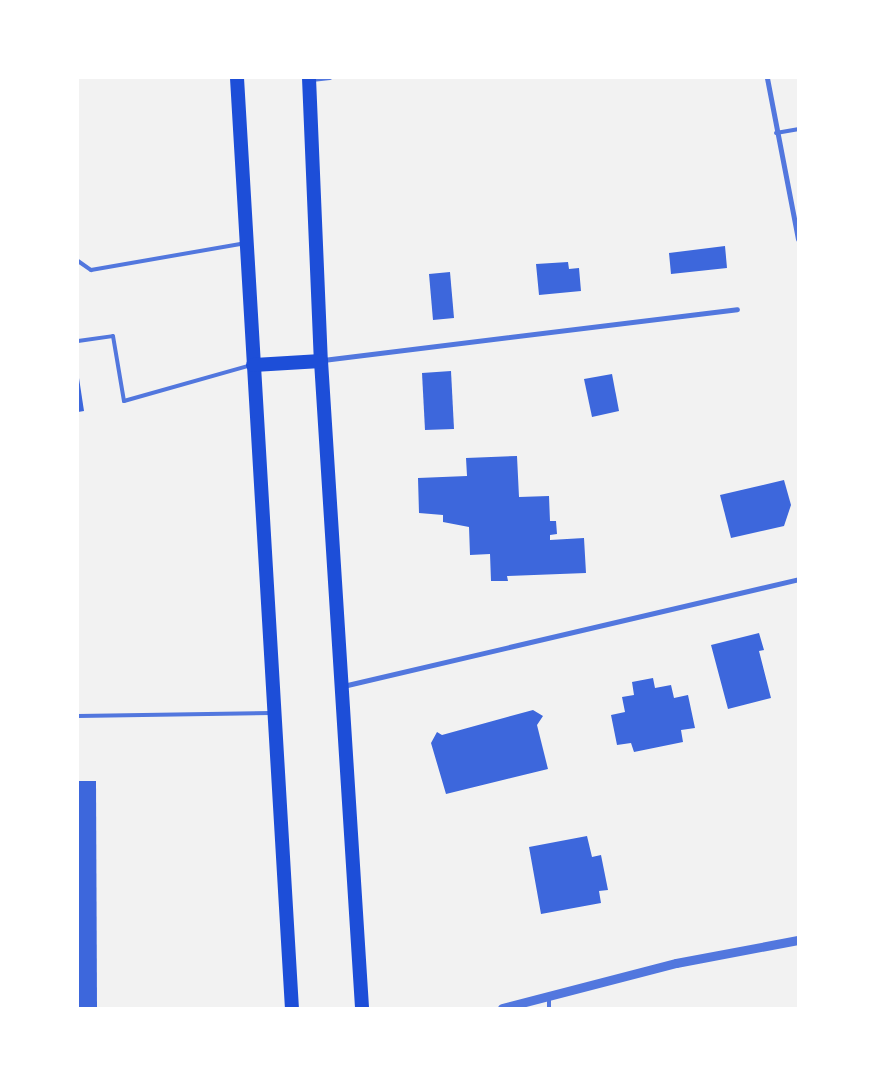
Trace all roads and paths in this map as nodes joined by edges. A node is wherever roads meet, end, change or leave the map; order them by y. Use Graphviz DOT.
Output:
graph roads {
  1 [pos="238,78"];
  2 [pos="330,78"];
  3 [pos="767,78"];
  4 [pos="309,79"];
  5 [pos="798,129"];
  6 [pos="776,133"];
  7 [pos="798,239"];
  8 [pos="247,242"];
  9 [pos="78,261"];
  10 [pos="737,309"];
  11 [pos="78,341"];
  12 [pos="321,361"];
  13 [pos="253,364"];
  14 [pos="798,578"];
  15 [pos="343,686"];
  16 [pos="273,713"];
  17 [pos="78,716"];
  18 [pos="798,940"];
  19 [pos="550,994"];
  20 [pos="292,1008"];
  21 [pos="362,1008"];
  22 [pos="502,1008"];
  23 [pos="550,1008"];
  1 -- 8 [label="highway"];
  2 -- 4 [label="lane"];
  3 -- 6 [label="street"];
  4 -- 12 [label="highway"];
  5 -- 6 [label="lane"];
  6 -- 7 [label="street"];
  8 -- 9 [label="lane"];
  8 -- 13 [label="highway"];
  10 -- 12 [label="street"];
  11 -- 13 [label="lane"];
  12 -- 13 [label="highway"];
  12 -- 15 [label="highway"];
  13 -- 16 [label="highway"];
  14 -- 15 [label="street"];
  15 -- 21 [label="highway"];
  16 -- 17 [label="lane"];
  16 -- 20 [label="highway"];
  18 -- 19 [label="street"];
  19 -- 22 [label="street"];
  19 -- 23 [label="lane"];
}
